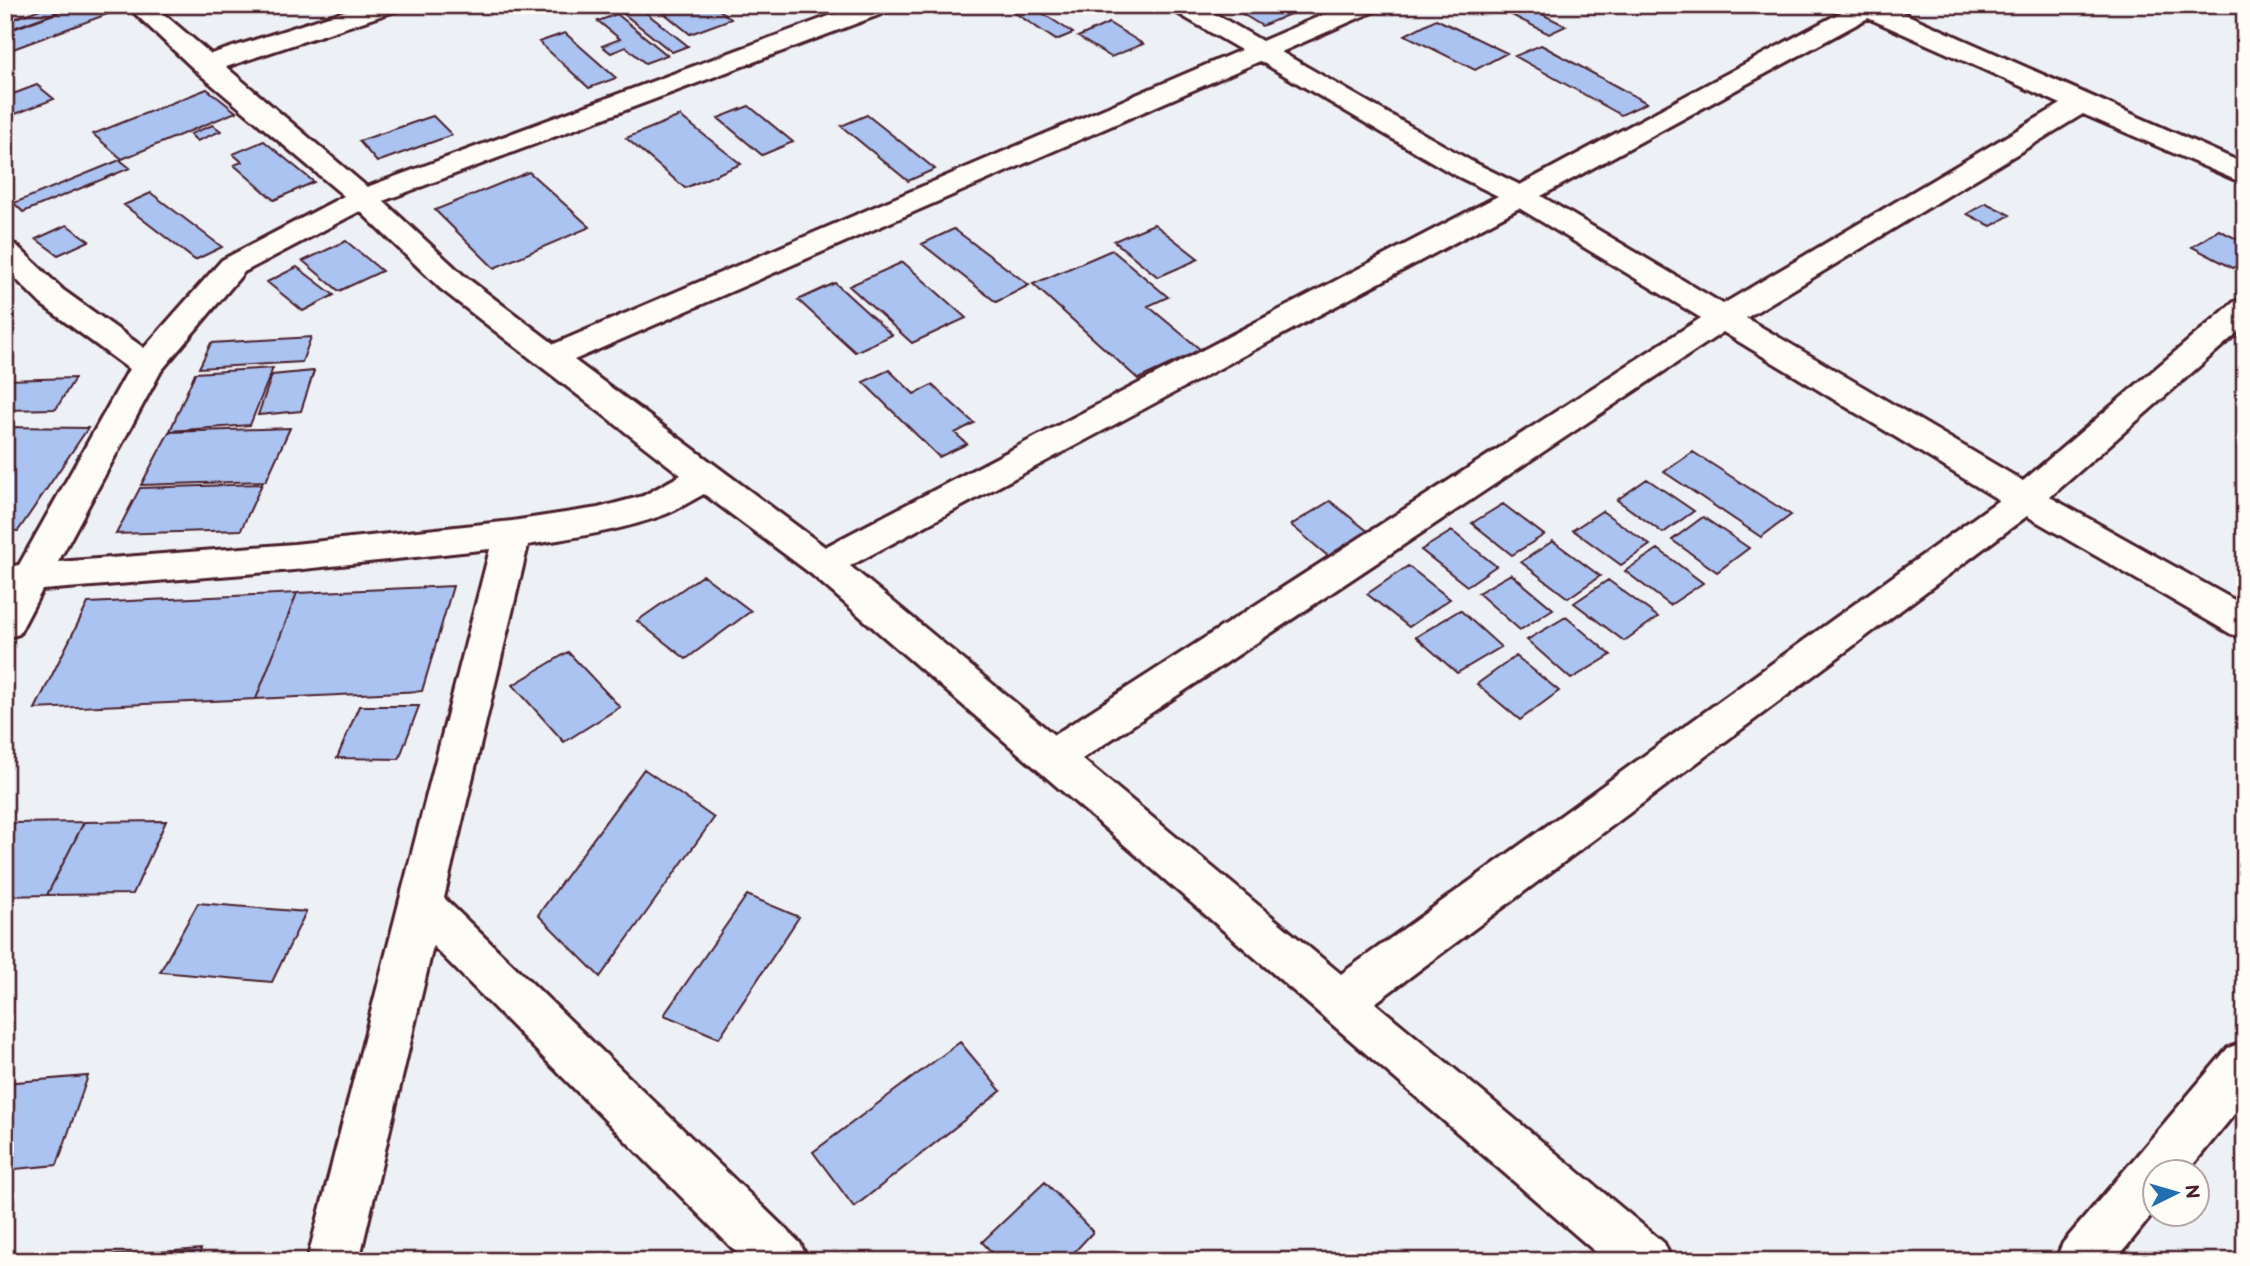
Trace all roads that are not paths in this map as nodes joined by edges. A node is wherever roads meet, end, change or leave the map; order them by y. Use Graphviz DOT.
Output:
graph roads {
  1 [pos="138,5"];
  2 [pos="388,5"];
  3 [pos="883,5"];
  4 [pos="1181,5"];
  5 [pos="1368,5"];
  6 [pos="1866,6"];
  7 [pos="1260,51"];
  8 [pos="205,65"];
  9 [pos="2080,104"];
  10 [pos="2245,175"];
  11 [pos="1520,196"];
  12 [pos="363,198"];
  13 [pos="5,251"];
  14 [pos="2245,309"];
  15 [pos="1723,318"];
  16 [pos="552,358"];
  17 [pos="147,366"];
  18 [pos="706,477"];
  19 [pos="2025,499"];
  20 [pos="512,534"];
  21 [pos="823,564"];
  22 [pos="18,578"];
  23 [pos="5,624"];
  24 [pos="2245,624"];
  25 [pos="1053,757"];
  26 [pos="422,905"];
  27 [pos="1341,1001"];
  28 [pos="2245,1064"];
  29 [pos="333,1261"];
  30 [pos="782,1261"];
  31 [pos="1646,1261"];
  32 [pos="2081,1261"];
  1 -- 8 [label="street"];
  2 -- 8 [label="street"];
  3 -- 12 [label="street"];
  4 -- 7 [label="street"];
  5 -- 7 [label="street"];
  6 -- 9 [label="street"];
  6 -- 11 [label="street"];
  7 -- 11 [label="street"];
  7 -- 16 [label="street"];
  8 -- 12 [label="street"];
  9 -- 10 [label="street"];
  9 -- 15 [label="street"];
  11 -- 15 [label="street"];
  11 -- 21 [label="street"];
  12 -- 16 [label="street"];
  12 -- 17 [label="street"];
  13 -- 17 [label="street"];
  14 -- 19 [label="street"];
  15 -- 19 [label="street"];
  15 -- 25 [label="street"];
  16 -- 18 [label="street"];
  17 -- 22 [label="street"];
  18 -- 20 [label="street"];
  18 -- 21 [label="street"];
  19 -- 24 [label="street"];
  19 -- 27 [label="street"];
  20 -- 22 [label="street"];
  20 -- 26 [label="street"];
  21 -- 25 [label="street"];
  22 -- 23 [label="street"];
  25 -- 27 [label="street"];
  26 -- 29 [label="street"];
  26 -- 30 [label="street"];
  27 -- 31 [label="street"];
  28 -- 32 [label="street"];
}
